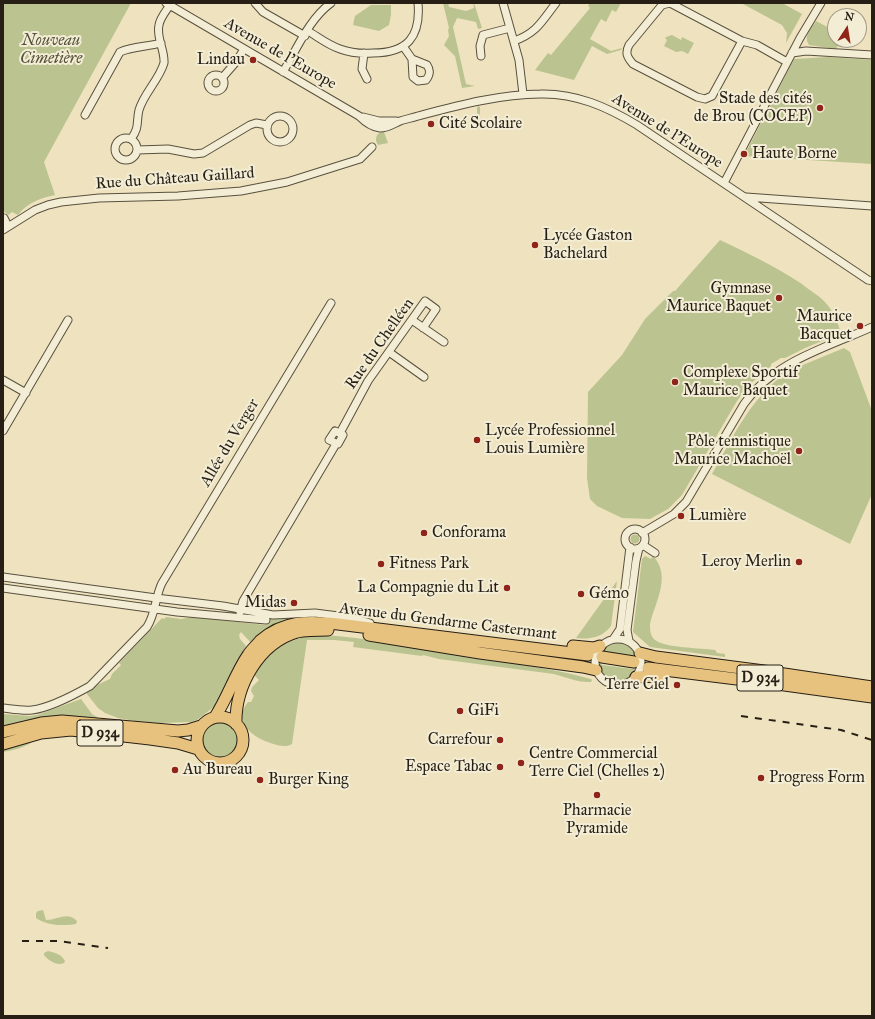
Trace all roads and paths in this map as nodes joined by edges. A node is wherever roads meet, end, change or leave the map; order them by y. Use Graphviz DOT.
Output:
graph roads {
  1 [pos="255,3"];
  2 [pos="331,3"];
  3 [pos="418,3"];
  4 [pos="504,3"];
  5 [pos="556,3"];
  6 [pos="821,3"];
  7 [pos="168,4"];
  8 [pos="510,28"];
  9 [pos="306,34"];
  10 [pos="514,41"];
  11 [pos="742,41"];
  12 [pos="798,42"];
  13 [pos="161,43"];
  14 [pos="403,46"];
  15 [pos="244,49"];
  16 [pos="806,52"];
  17 [pos="792,53"];
  18 [pos="364,54"];
  19 [pos="872,55"];
  20 [pos="481,56"];
  21 [pos="412,59"];
  22 [pos="787,62"];
  23 [pos="283,72"];
  24 [pos="222,78"];
  25 [pos="367,79"];
  26 [pos="523,94"];
  27 [pos="85,114"];
  28 [pos="267,125"];
  29 [pos="132,139"];
  30 [pos="372,147"];
  31 [pos="137,150"];
  32 [pos="724,183"];
  33 [pos="744,197"];
  34 [pos="773,201"];
  35 [pos="752,202"];
  36 [pos="872,206"];
  37 [pos="769,214"];
  38 [pos="4,218"];
  39 [pos="5,228"];
  40 [pos="871,282"];
  41 [pos="331,303"];
  42 [pos="68,320"];
  43 [pos="412,320"];
  44 [pos="872,327"];
  45 [pos="423,328"];
  46 [pos="444,342"];
  47 [pos="389,352"];
  48 [pos="424,377"];
  49 [pos="3,380"];
  50 [pos="26,393"];
  51 [pos="3,431"];
  52 [pos="642,533"];
  53 [pos="630,547"];
  54 [pos="641,547"];
  55 [pos="655,553"];
  56 [pos="3,577"];
  57 [pos="3,588"];
  58 [pos="156,598"];
  59 [pos="101,600"];
  60 [pos="154,608"];
  61 [pos="241,612"];
  62 [pos="266,620"];
  63 [pos="303,622"];
  64 [pos="370,623"];
  65 [pos="366,634"];
  66 [pos="614,638"];
  67 [pos="629,641"];
  68 [pos="600,646"];
  69 [pos="600,663"];
  70 [pos="636,664"];
  71 [pos="648,666"];
  72 [pos="869,694"];
  73 [pos="3,708"];
  74 [pos="215,717"];
  75 [pos="236,724"];
  76 [pos="201,726"];
  77 [pos="3,732"];
  78 [pos="3,744"];
  79 [pos="198,749"];
  1 -- 9 [label="street"];
  2 -- 9 [label="street"];
  3 -- 14 [label="street"];
  4 -- 8 [label="street"];
  5 -- 10 [label="street"];
  6 -- 12 [label="street"];
  7 -- 13 [label="street"];
  7 -- 15 [label="street, Avenue de l'Europe"];
  8 -- 10 [label="street"];
  8 -- 20 [label="street"];
  9 -- 18 [label="street"];
  9 -- 23 [label="street"];
  10 -- 26 [label="street"];
  11 -- 11 [label="street"];
  11 -- 22 [label="street"];
  12 -- 16 [label="street"];
  12 -- 17 [label="street"];
  13 -- 27 [label="street"];
  13 -- 29 [label="street"];
  14 -- 18 [label="street"];
  14 -- 21 [label="street"];
  15 -- 23 [label="street, Avenue de l'Europe"];
  15 -- 24 [label="street"];
  16 -- 17 [label="street"];
  16 -- 19 [label="street"];
  17 -- 22 [label="street"];
  18 -- 25 [label="street"];
  22 -- 32 [label="street"];
  23 -- 26 [label="street, Avenue de l'Europe"];
  26 -- 32 [label="street, Avenue de l'Europe"];
  28 -- 31 [label="street"];
  29 -- 31 [label="street"];
  29 -- 31 [label="street"];
  30 -- 39 [label="street, Rue du Château Gaillard"];
  32 -- 33 [label="street, Avenue de l'Europe"];
  33 -- 34 [label="street"];
  33 -- 35 [label="street, Avenue de l'Europe"];
  34 -- 35 [label="street"];
  34 -- 36 [label="street"];
  34 -- 37 [label="street"];
  35 -- 37 [label="street, Avenue de l'Europe"];
  37 -- 40 [label="street, Avenue de l'Europe"];
  38 -- 39 [label="street"];
  41 -- 58 [label="street, Allée du Verger"];
  42 -- 50 [label="street"];
  43 -- 45 [label="street"];
  43 -- 45 [label="street, Rue du Chelléen"];
  43 -- 47 [label="street, Rue du Chelléen"];
  44 -- 52 [label="street"];
  45 -- 46 [label="street"];
  47 -- 48 [label="street"];
  47 -- 61 [label="street, Rue du Chelléen"];
  49 -- 50 [label="street"];
  50 -- 51 [label="street"];
  52 -- 53 [label="street"];
  52 -- 54 [label="street"];
  53 -- 54 [label="street"];
  53 -- 66 [label="street"];
  54 -- 55 [label="street"];
  54 -- 67 [label="street"];
  56 -- 58 [label="street, Avenue du Gendarme Castermant"];
  57 -- 59 [label="street, Avenue du Gendarme Castermant"];
  58 -- 59 [label="street"];
  58 -- 60 [label="street, Allée du Verger"];
  58 -- 61 [label="street, Avenue du Gendarme Castermant"];
  59 -- 60 [label="street, Avenue du Gendarme Castermant"];
  60 -- 61 [label="street, Avenue du Gendarme Castermant"];
  60 -- 73 [label="street, Allée du Verger"];
  61 -- 62 [label="street"];
  61 -- 64 [label="street, Avenue du Gendarme Castermant"];
  63 -- 64 [label="main road"];
  63 -- 65 [label="main road, Avenue du Gendarme Castermant"];
  63 -- 74 [label="main road"];
  64 -- 68 [label="main road"];
  65 -- 69 [label="main road"];
  65 -- 75 [label="main road"];
  66 -- 67 [label="street"];
  66 -- 68 [label="street"];
  67 -- 70 [label="street"];
  68 -- 69 [label="street"];
  69 -- 70 [label="main road"];
  69 -- 70 [label="street"];
  70 -- 72 [label="main road"];
  70 -- 72 [label="main road"];
  71 -- 72 [label="main road, D 934"];
  74 -- 75 [label="main road"];
  74 -- 76 [label="main road"];
  75 -- 79 [label="main road"];
  76 -- 77 [label="main road, D 934"];
  76 -- 79 [label="main road"];
  78 -- 79 [label="main road, D 934"];
}
